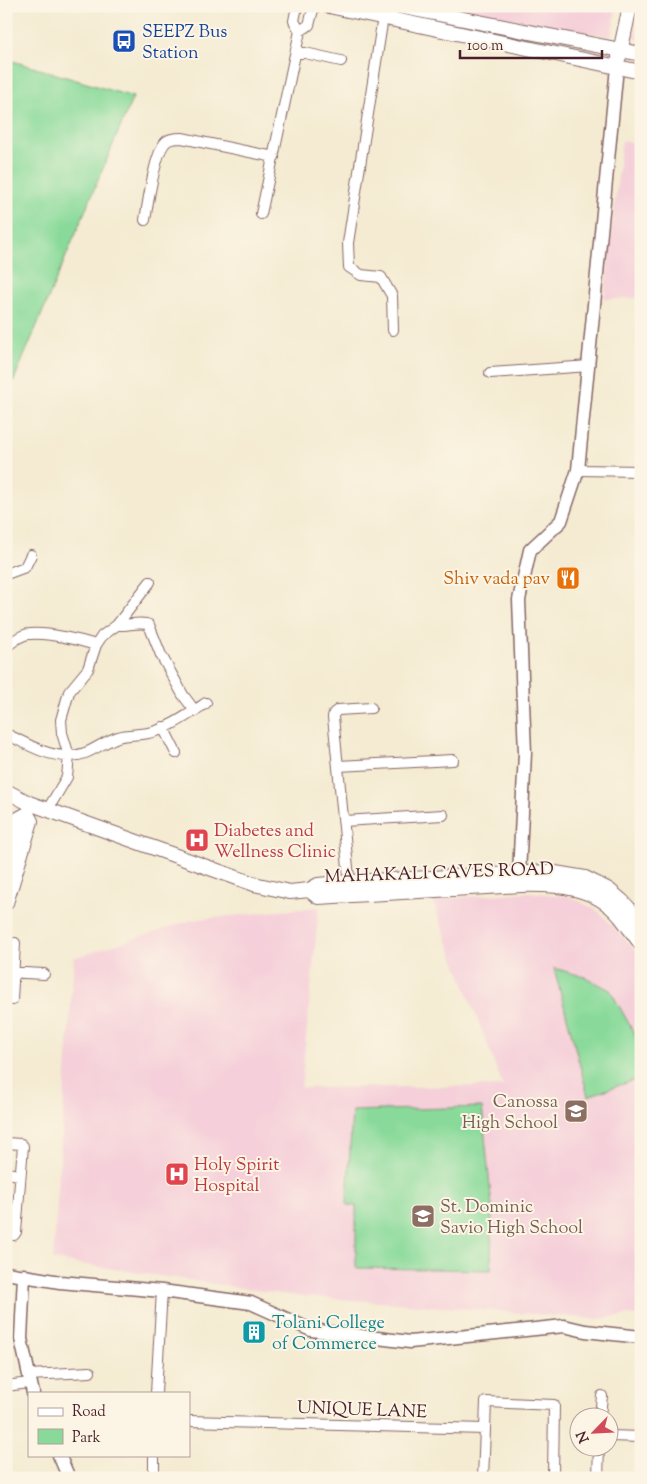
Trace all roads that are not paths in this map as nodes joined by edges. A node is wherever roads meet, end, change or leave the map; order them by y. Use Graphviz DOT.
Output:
graph roads {
  1 [pos="297,6"];
  2 [pos="314,6"];
  3 [pos="329,6"];
  4 [pos="398,6"];
  5 [pos="630,6"];
  6 [pos="383,17"];
  7 [pos="300,31"];
  8 [pos="621,49"];
  9 [pos="296,52"];
  10 [pos="641,54"];
  11 [pos="341,61"];
  12 [pos="617,67"];
  13 [pos="641,72"];
  14 [pos="274,157"];
  15 [pos="261,214"];
  16 [pos="145,220"];
  17 [pos="393,330"];
  18 [pos="589,366"];
  19 [pos="490,373"];
  20 [pos="578,470"];
  21 [pos="641,471"];
  22 [pos="30,555"];
  23 [pos="6,574"];
  24 [pos="150,582"];
  25 [pos="117,625"];
  26 [pos="96,645"];
  27 [pos="6,648"];
  28 [pos="206,703"];
  29 [pos="371,708"];
  30 [pos="194,711"];
  31 [pos="163,727"];
  32 [pos="6,734"];
  33 [pos="176,753"];
  34 [pos="69,756"];
  35 [pos="453,760"];
  36 [pos="338,766"];
  37 [pos="6,791"];
  38 [pos="28,809"];
  39 [pos="48,809"];
  40 [pos="443,815"];
  41 [pos="344,820"];
  42 [pos="6,861"];
  43 [pos="519,874"];
  44 [pos="350,889"];
  45 [pos="6,903"];
  46 [pos="641,922"];
  47 [pos="15,943"];
  48 [pos="641,944"];
  49 [pos="10,972"];
  50 [pos="44,974"];
  51 [pos="12,1000"];
  52 [pos="6,1143"];
  53 [pos="6,1173"];
  54 [pos="20,1175"];
  55 [pos="6,1209"];
  56 [pos="18,1210"];
  57 [pos="6,1234"];
  58 [pos="6,1273"];
  59 [pos="24,1275"];
  60 [pos="162,1291"];
  61 [pos="641,1337"];
  62 [pos="90,1372"];
  63 [pos="30,1383"];
  64 [pos="6,1386"];
  65 [pos="156,1392"];
  66 [pos="602,1396"];
  67 [pos="601,1406"];
  68 [pos="190,1421"];
  69 [pos="485,1429"];
  70 [pos="620,1436"];
  71 [pos="641,1437"];
  72 [pos="59,1456"];
  73 [pos="154,1456"];
  74 [pos="599,1456"];
  75 [pos="69,1478"];
  76 [pos="154,1478"];
  77 [pos="484,1478"];
  78 [pos="553,1478"];
  79 [pos="598,1478"];
  1 -- 7 [label="street"];
  2 -- 7 [label="street"];
  3 -- 6 [label="main road"];
  4 -- 8 [label="main road"];
  5 -- 8 [label="main road"];
  6 -- 12 [label="main road"];
  6 -- 17 [label="street"];
  7 -- 9 [label="street"];
  8 -- 10 [label="main road"];
  8 -- 12 [label="main road"];
  9 -- 11 [label="street"];
  9 -- 14 [label="street"];
  12 -- 13 [label="main road"];
  12 -- 18 [label="street"];
  14 -- 15 [label="street"];
  14 -- 16 [label="street"];
  18 -- 19 [label="street"];
  18 -- 20 [label="street"];
  20 -- 21 [label="street"];
  20 -- 43 [label="street"];
  22 -- 23 [label="street"];
  24 -- 25 [label="street"];
  25 -- 26 [label="street"];
  25 -- 30 [label="street"];
  26 -- 27 [label="street"];
  26 -- 34 [label="street"];
  28 -- 30 [label="street"];
  29 -- 36 [label="street"];
  30 -- 31 [label="street"];
  31 -- 33 [label="street"];
  31 -- 34 [label="street"];
  32 -- 34 [label="street"];
  34 -- 39 [label="street"];
  35 -- 36 [label="street"];
  36 -- 41 [label="street"];
  37 -- 38 [label="main road, MAHAKALI CAVES ROAD"];
  38 -- 39 [label="main road, MAHAKALI CAVES ROAD"];
  38 -- 42 [label="main road"];
  38 -- 45 [label="main road"];
  39 -- 44 [label="main road, MAHAKALI CAVES ROAD"];
  40 -- 41 [label="street"];
  41 -- 44 [label="street"];
  43 -- 44 [label="main road, MAHAKALI CAVES ROAD"];
  43 -- 46 [label="main road, MAHAKALI CAVES ROAD"];
  44 -- 48 [label="main road, MAHAKALI CAVES ROAD"];
  47 -- 49 [label="street"];
  49 -- 50 [label="street"];
  49 -- 51 [label="street"];
  52 -- 54 [label="street"];
  53 -- 54 [label="street"];
  54 -- 56 [label="street"];
  55 -- 56 [label="street"];
  56 -- 57 [label="street"];
  58 -- 59 [label="street"];
  59 -- 60 [label="street"];
  59 -- 63 [label="street"];
  60 -- 61 [label="street"];
  60 -- 65 [label="street"];
  62 -- 63 [label="street"];
  63 -- 64 [label="street"];
  66 -- 67 [label="street"];
  68 -- 69 [label="street, UNIQUE LANE"];
  69 -- 77 [label="street"];
  69 -- 78 [label="street"];
  70 -- 71 [label="street"];
  72 -- 75 [label="street"];
  73 -- 76 [label="street"];
  74 -- 79 [label="street"];
}
